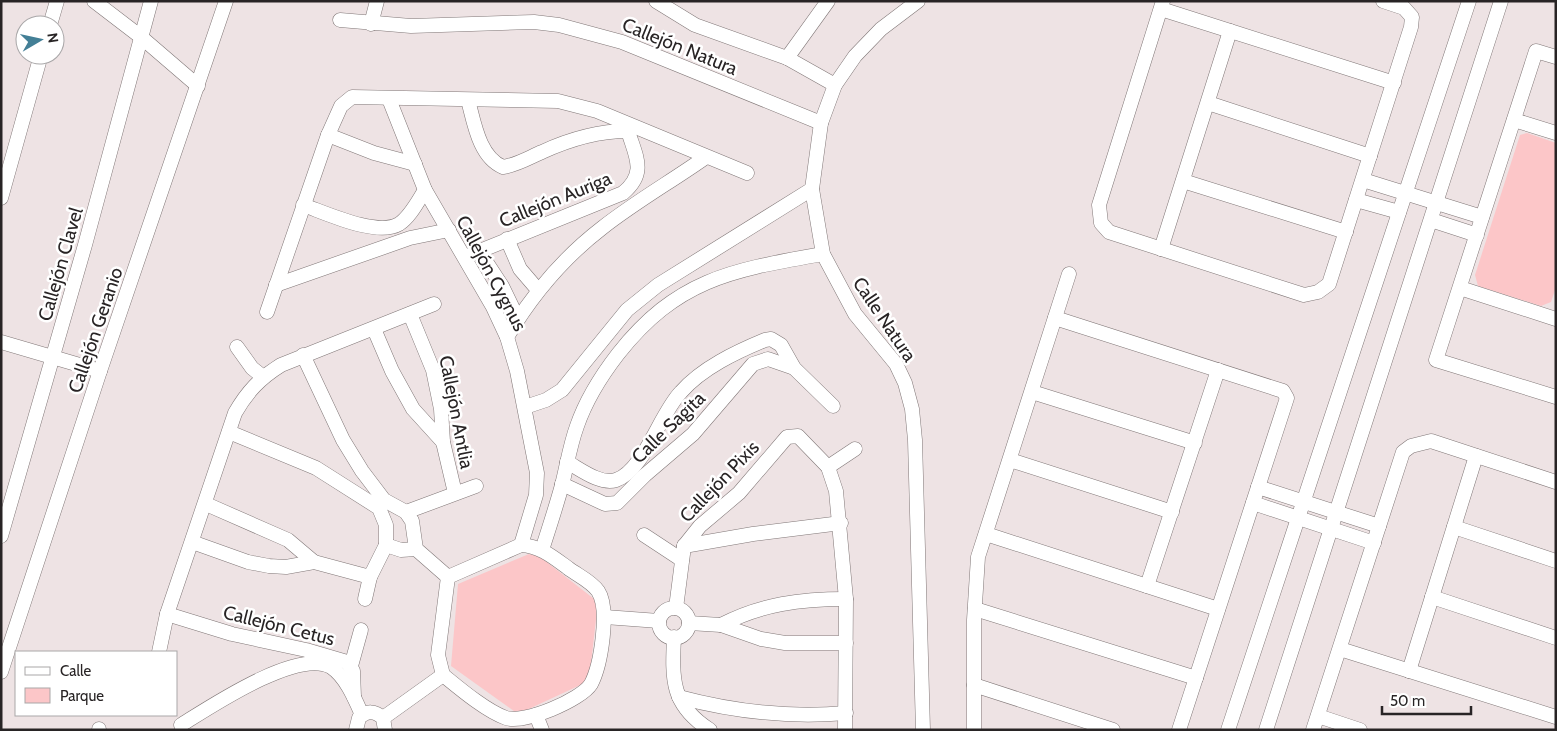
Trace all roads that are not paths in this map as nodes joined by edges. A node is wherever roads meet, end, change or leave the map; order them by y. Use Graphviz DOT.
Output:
graph roads {
  1 [pos="58,1"];
  2 [pos="94,1"];
  3 [pos="151,1"];
  4 [pos="226,1"];
  5 [pos="377,1"];
  6 [pos="656,1"];
  7 [pos="828,1"];
  8 [pos="1383,1"];
  9 [pos="1469,1"];
  10 [pos="1501,1"];
  11 [pos="914,2"];
  12 [pos="1162,5"];
  13 [pos="53,15"];
  14 [pos="340,20"];
  15 [pos="371,24"];
  16 [pos="1230,31"];
  17 [pos="141,37"];
  18 [pos="1556,57"];
  19 [pos="787,58"];
  20 [pos="39,65"];
  21 [pos="1394,83"];
  22 [pos="835,85"];
  23 [pos="198,86"];
  24 [pos="389,99"];
  25 [pos="468,100"];
  26 [pos="1208,103"];
  27 [pos="1514,120"];
  28 [pos="821,123"];
  29 [pos="627,127"];
  30 [pos="1556,133"];
  31 [pos="328,135"];
  32 [pos="1370,156"];
  33 [pos="706,157"];
  34 [pos="415,164"];
  35 [pos="747,173"];
  36 [pos="1183,180"];
  37 [pos="1363,180"];
  38 [pos="812,189"];
  39 [pos="425,190"];
  40 [pos="1406,193"];
  41 [pos="1,198"];
  42 [pos="1356,200"];
  43 [pos="1437,202"];
  44 [pos="303,205"];
  45 [pos="1399,212"];
  46 [pos="1482,217"];
  47 [pos="1431,220"];
  48 [pos="449,230"];
  49 [pos="1346,232"];
  50 [pos="1477,235"];
  51 [pos="507,239"];
  52 [pos="1161,249"];
  53 [pos="479,251"];
  54 [pos="823,254"];
  55 [pos="465,257"];
  56 [pos="1069,274"];
  57 [pos="276,285"];
  58 [pos="1460,288"];
  59 [pos="538,290"];
  60 [pos="434,304"];
  61 [pos="267,312"];
  62 [pos="410,314"];
  63 [pos="1555,317"];
  64 [pos="1055,318"];
  65 [pos="518,319"];
  66 [pos="374,329"];
  67 [pos="507,338"];
  68 [pos="1,342"];
  69 [pos="237,347"];
  70 [pos="740,352"];
  71 [pos="303,356"];
  72 [pos="52,358"];
  73 [pos="753,364"];
  74 [pos="794,368"];
  75 [pos="1218,370"];
  76 [pos="100,371"];
  77 [pos="262,376"];
  78 [pos="1032,392"];
  79 [pos="1556,397"];
  80 [pos="833,406"];
  81 [pos="525,407"];
  82 [pos="229,432"];
  83 [pos="443,442"];
  84 [pos="1194,442"];
  85 [pos="855,449"];
  86 [pos="1476,456"];
  87 [pos="1010,460"];
  88 [pos="567,462"];
  89 [pos="828,467"];
  90 [pos="640,470"];
  91 [pos="1556,482"];
  92 [pos="562,484"];
  93 [pos="476,486"];
  94 [pos="1258,486"];
  95 [pos="455,493"];
  96 [pos="1303,502"];
  97 [pos="1253,503"];
  98 [pos="206,504"];
  99 [pos="382,504"];
  100 [pos="406,512"];
  101 [pos="1172,512"];
  102 [pos="1337,513"];
  103 [pos="1298,518"];
  104 [pos="841,523"];
  105 [pos="1379,526"];
  106 [pos="1454,528"];
  107 [pos="1331,529"];
  108 [pos="986,534"];
  109 [pos="644,535"];
  110 [pos="1,536"];
  111 [pos="192,542"];
  112 [pos="1374,543"];
  113 [pos="386,545"];
  114 [pos="521,545"];
  115 [pos="416,549"];
  116 [pos="542,550"];
  117 [pos="683,553"];
  118 [pos="1556,561"];
  119 [pos="314,562"];
  120 [pos="370,577"];
  121 [pos="448,577"];
  122 [pos="1147,586"];
  123 [pos="1432,597"];
  124 [pos="846,599"];
  125 [pos="365,600"];
  126 [pos="676,608"];
  127 [pos="975,609"];
  128 [pos="1218,609"];
  129 [pos="167,614"];
  130 [pos="605,617"];
  131 [pos="660,621"];
  132 [pos="689,623"];
  133 [pos="721,625"];
  134 [pos="361,630"];
  135 [pos="674,637"];
  136 [pos="1556,638"];
  137 [pos="846,643"];
  138 [pos="1340,649"];
  139 [pos="159,651"];
  140 [pos="325,660"];
  141 [pos="351,666"];
  142 [pos="1409,671"];
  143 [pos="1,672"];
  144 [pos="443,675"];
  145 [pos="1196,678"];
  146 [pos="974,685"];
  147 [pos="354,697"];
  148 [pos="678,697"];
  149 [pos="846,713"];
  150 [pos="536,716"];
  151 [pos="1318,716"];
  152 [pos="1556,717"];
  153 [pos="180,723"];
  154 [pos="356,725"];
  155 [pos="386,726"];
  156 [pos="542,730"];
  157 [pos="710,730"];
  158 [pos="845,730"];
  159 [pos="923,730"];
  160 [pos="974,730"];
  161 [pos="1113,730"];
  162 [pos="1179,730"];
  163 [pos="1228,730"];
  164 [pos="1266,730"];
  165 [pos="1313,730"];
  166 [pos="1360,730"];
  1 -- 13 [label="street"];
  2 -- 17 [label="street"];
  3 -- 17 [label="street, Callejón Clavel"];
  4 -- 23 [label="street, Callejón Geranio"];
  5 -- 15 [label="street"];
  6 -- 19 [label="street, Callejón Natura"];
  7 -- 19 [label="street"];
  8 -- 21 [label="street"];
  9 -- 40 [label="street"];
  10 -- 43 [label="street"];
  11 -- 22 [label="street, Calle Natura"];
  12 -- 16 [label="street"];
  12 -- 52 [label="street"];
  14 -- 15 [label="street, Callejón Natura"];
  15 -- 28 [label="street, Callejón Natura"];
  16 -- 21 [label="street"];
  16 -- 26 [label="street"];
  17 -- 23 [label="street"];
  17 -- 72 [label="street, Callejón Clavel"];
  18 -- 27 [label="street"];
  19 -- 22 [label="street, Callejón Natura"];
  20 -- 41 [label="street"];
  21 -- 32 [label="street"];
  22 -- 28 [label="street, Calle Natura"];
  23 -- 76 [label="street, Callejón Geranio"];
  24 -- 25 [label="street"];
  24 -- 31 [label="street"];
  24 -- 34 [label="street, Callejón Cygnus"];
  25 -- 29 [label="street"];
  25 -- 29 [label="street"];
  26 -- 32 [label="street"];
  26 -- 36 [label="street"];
  27 -- 30 [label="street"];
  27 -- 46 [label="street"];
  28 -- 38 [label="street, Calle Natura"];
  29 -- 33 [label="street"];
  29 -- 51 [label="street, Callejón Auriga"];
  31 -- 34 [label="street"];
  31 -- 44 [label="street"];
  32 -- 37 [label="street"];
  33 -- 35 [label="street"];
  33 -- 59 [label="street, Callejón Auriga"];
  34 -- 39 [label="street, Callejón Cygnus"];
  36 -- 49 [label="street"];
  36 -- 52 [label="street"];
  37 -- 40 [label="street"];
  37 -- 42 [label="street"];
  38 -- 54 [label="street, Calle Natura"];
  38 -- 81 [label="street"];
  39 -- 44 [label="street"];
  39 -- 48 [label="street, Callejón Cygnus"];
  40 -- 43 [label="street"];
  40 -- 45 [label="street"];
  42 -- 45 [label="street"];
  42 -- 49 [label="street"];
  43 -- 46 [label="street"];
  43 -- 47 [label="street"];
  44 -- 57 [label="street"];
  45 -- 96 [label="street"];
  46 -- 50 [label="street"];
  47 -- 50 [label="street"];
  47 -- 102 [label="street"];
  48 -- 55 [label="street, Callejón Cygnus"];
  48 -- 57 [label="street"];
  49 -- 52 [label="street"];
  50 -- 58 [label="street"];
  51 -- 53 [label="street, Callejón Auriga"];
  51 -- 59 [label="street"];
  53 -- 55 [label="street, Callejón Auriga"];
  53 -- 65 [label="street, Callejón Cygnus"];
  54 -- 88 [label="street"];
  54 -- 159 [label="street, Calle Natura"];
  55 -- 67 [label="street, Callejón Cygnus"];
  56 -- 64 [label="street"];
  57 -- 61 [label="street"];
  58 -- 63 [label="street"];
  58 -- 79 [label="street"];
  59 -- 65 [label="street, Callejón Auriga"];
  60 -- 62 [label="street"];
  62 -- 66 [label="street"];
  62 -- 83 [label="street, Callejón Antlia"];
  64 -- 75 [label="street"];
  64 -- 78 [label="street"];
  65 -- 67 [label="street, Callejón Auriga"];
  66 -- 71 [label="street"];
  66 -- 83 [label="street"];
  67 -- 81 [label="street, Callejón Cygnus"];
  68 -- 72 [label="street"];
  69 -- 77 [label="street"];
  70 -- 73 [label="street"];
  70 -- 74 [label="street"];
  70 -- 90 [label="street"];
  71 -- 77 [label="street"];
  71 -- 99 [label="street"];
  72 -- 76 [label="street"];
  72 -- 110 [label="street, Callejón Clavel"];
  73 -- 74 [label="street"];
  73 -- 90 [label="street, Calle Sagita"];
  74 -- 80 [label="street"];
  75 -- 84 [label="street"];
  75 -- 94 [label="street"];
  76 -- 143 [label="street, Callejón Geranio"];
  77 -- 82 [label="street"];
  78 -- 84 [label="street"];
  78 -- 87 [label="street"];
  81 -- 114 [label="street, Callejón Cygnus"];
  82 -- 98 [label="street"];
  82 -- 99 [label="street"];
  83 -- 95 [label="street, Callejón Antlia"];
  84 -- 101 [label="street"];
  85 -- 89 [label="street"];
  86 -- 91 [label="street"];
  86 -- 105 [label="street"];
  86 -- 106 [label="street"];
  87 -- 101 [label="street"];
  87 -- 108 [label="street"];
  88 -- 90 [label="street"];
  88 -- 92 [label="street"];
  89 -- 104 [label="street, Callejón Pixis"];
  89 -- 117 [label="street, Callejón Pixis"];
  90 -- 92 [label="street, Calle Sagita"];
  92 -- 116 [label="street"];
  93 -- 95 [label="street"];
  94 -- 96 [label="street"];
  94 -- 97 [label="street"];
  95 -- 100 [label="street, Callejón Antlia"];
  96 -- 102 [label="street"];
  96 -- 103 [label="street"];
  97 -- 103 [label="street"];
  97 -- 128 [label="street"];
  98 -- 111 [label="street"];
  98 -- 119 [label="street"];
  99 -- 100 [label="street"];
  99 -- 113 [label="street"];
  100 -- 115 [label="street"];
  101 -- 122 [label="street"];
  102 -- 105 [label="street"];
  102 -- 107 [label="street"];
  103 -- 107 [label="street"];
  103 -- 163 [label="street"];
  104 -- 117 [label="street, Callejón Pixis"];
  104 -- 124 [label="street, Callejón Pixis"];
  105 -- 112 [label="street"];
  106 -- 118 [label="street"];
  106 -- 123 [label="street"];
  107 -- 112 [label="street"];
  107 -- 164 [label="street"];
  108 -- 122 [label="street"];
  108 -- 127 [label="street"];
  109 -- 117 [label="street"];
  111 -- 119 [label="street"];
  111 -- 129 [label="street"];
  112 -- 138 [label="street"];
  113 -- 115 [label="street"];
  113 -- 120 [label="street"];
  114 -- 116 [label="street"];
  114 -- 121 [label="street"];
  115 -- 121 [label="street"];
  116 -- 130 [label="street"];
  117 -- 126 [label="street"];
  119 -- 120 [label="street"];
  120 -- 125 [label="street"];
  121 -- 144 [label="street"];
  122 -- 128 [label="street"];
  123 -- 136 [label="street"];
  123 -- 142 [label="street"];
  124 -- 133 [label="street"];
  124 -- 137 [label="street, Callejón Pixis"];
  126 -- 131 [label="street"];
  126 -- 132 [label="street"];
  127 -- 145 [label="street"];
  127 -- 146 [label="street"];
  128 -- 145 [label="street"];
  129 -- 139 [label="street"];
  129 -- 140 [label="street, Callejón Cetus"];
  130 -- 131 [label="street"];
  130 -- 150 [label="street"];
  131 -- 135 [label="street"];
  132 -- 133 [label="street"];
  132 -- 135 [label="street"];
  133 -- 137 [label="street"];
  134 -- 141 [label="street"];
  135 -- 148 [label="street"];
  137 -- 149 [label="street, Callejón Pixis"];
  138 -- 142 [label="street"];
  138 -- 151 [label="street"];
  140 -- 141 [label="street, Callejón Cetus"];
  140 -- 147 [label="street, Callejón Cetus"];
  140 -- 153 [label="street, Callejón Cetus"];
  141 -- 147 [label="street, Callejón Cetus"];
  142 -- 152 [label="street"];
  144 -- 150 [label="street"];
  144 -- 155 [label="street"];
  145 -- 162 [label="street"];
  146 -- 160 [label="street"];
  146 -- 161 [label="street"];
  147 -- 154 [label="street, Callejón Cetus"];
  148 -- 149 [label="street"];
  148 -- 157 [label="street"];
  149 -- 158 [label="street, Callejón Pixis"];
  150 -- 156 [label="street"];
  151 -- 165 [label="street"];
  151 -- 166 [label="street"];
  154 -- 155 [label="street"];
}
